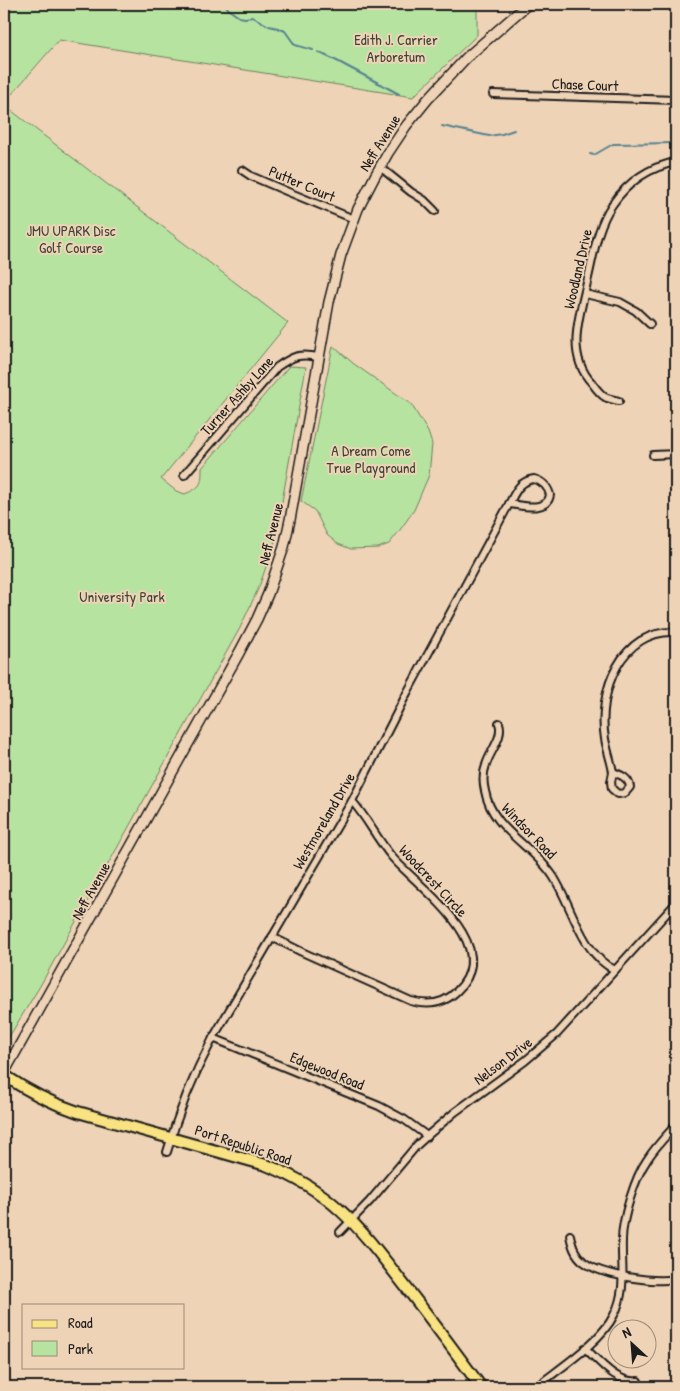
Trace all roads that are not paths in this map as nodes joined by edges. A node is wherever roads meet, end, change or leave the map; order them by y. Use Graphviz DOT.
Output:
graph roads {
  1 [pos="528,4"];
  2 [pos="493,94"];
  3 [pos="676,100"];
  4 [pos="676,162"];
  5 [pos="380,167"];
  6 [pos="242,170"];
  7 [pos="435,211"];
  8 [pos="354,219"];
  9 [pos="585,294"];
  10 [pos="650,324"];
  11 [pos="318,357"];
  12 [pos="619,401"];
  13 [pos="676,454"];
  14 [pos="653,455"];
  15 [pos="184,475"];
  16 [pos="509,504"];
  17 [pos="676,632"];
  18 [pos="499,723"];
  19 [pos="613,772"];
  20 [pos="352,801"];
  21 [pos="676,903"];
  22 [pos="272,937"];
  23 [pos="615,970"];
  24 [pos="213,1038"];
  25 [pos="4,1074"];
  26 [pos="676,1124"];
  27 [pos="427,1136"];
  28 [pos="171,1138"];
  29 [pos="167,1152"];
  30 [pos="352,1221"];
  31 [pos="340,1232"];
  32 [pos="570,1235"];
  33 [pos="623,1277"];
  34 [pos="676,1279"];
  35 [pos="585,1348"];
  36 [pos="638,1381"];
  37 [pos="481,1387"];
  38 [pos="536,1387"];
  1 -- 5 [label="main road, Neff Avenue"];
  2 -- 3 [label="street, Chase Court"];
  4 -- 9 [label="street, Woodland Drive"];
  5 -- 7 [label="street"];
  5 -- 8 [label="main road, Neff Avenue"];
  6 -- 8 [label="street, Putter Court"];
  8 -- 11 [label="main road, Neff Avenue"];
  9 -- 10 [label="street"];
  9 -- 12 [label="street, Woodland Drive"];
  11 -- 15 [label="street, Turner Ashby Lane"];
  11 -- 25 [label="main road, Neff Avenue"];
  13 -- 14 [label="street"];
  16 -- 16 [label="street, Westmoreland Drive"];
  16 -- 20 [label="street, Westmoreland Drive"];
  17 -- 19 [label="street"];
  18 -- 23 [label="street, Windsor Road"];
  20 -- 22 [label="street, Westmoreland Drive"];
  20 -- 22 [label="street, Woodcrest Circle"];
  21 -- 23 [label="street, Nelson Drive"];
  22 -- 24 [label="street, Westmoreland Drive"];
  23 -- 27 [label="street, Nelson Drive"];
  24 -- 27 [label="street, Edgewood Road"];
  24 -- 28 [label="street, Westmoreland Drive"];
  25 -- 28 [label="main road, Port Republic Road"];
  26 -- 33 [label="street"];
  27 -- 30 [label="street, Nelson Drive"];
  28 -- 29 [label="street, Westmoreland Drive"];
  28 -- 30 [label="main road, Port Republic Road"];
  30 -- 31 [label="street, Nelson Drive"];
  30 -- 37 [label="main road, Port Republic Road"];
  32 -- 33 [label="street"];
  33 -- 34 [label="street"];
  33 -- 35 [label="street"];
  35 -- 36 [label="street"];
  35 -- 38 [label="street"];
}
